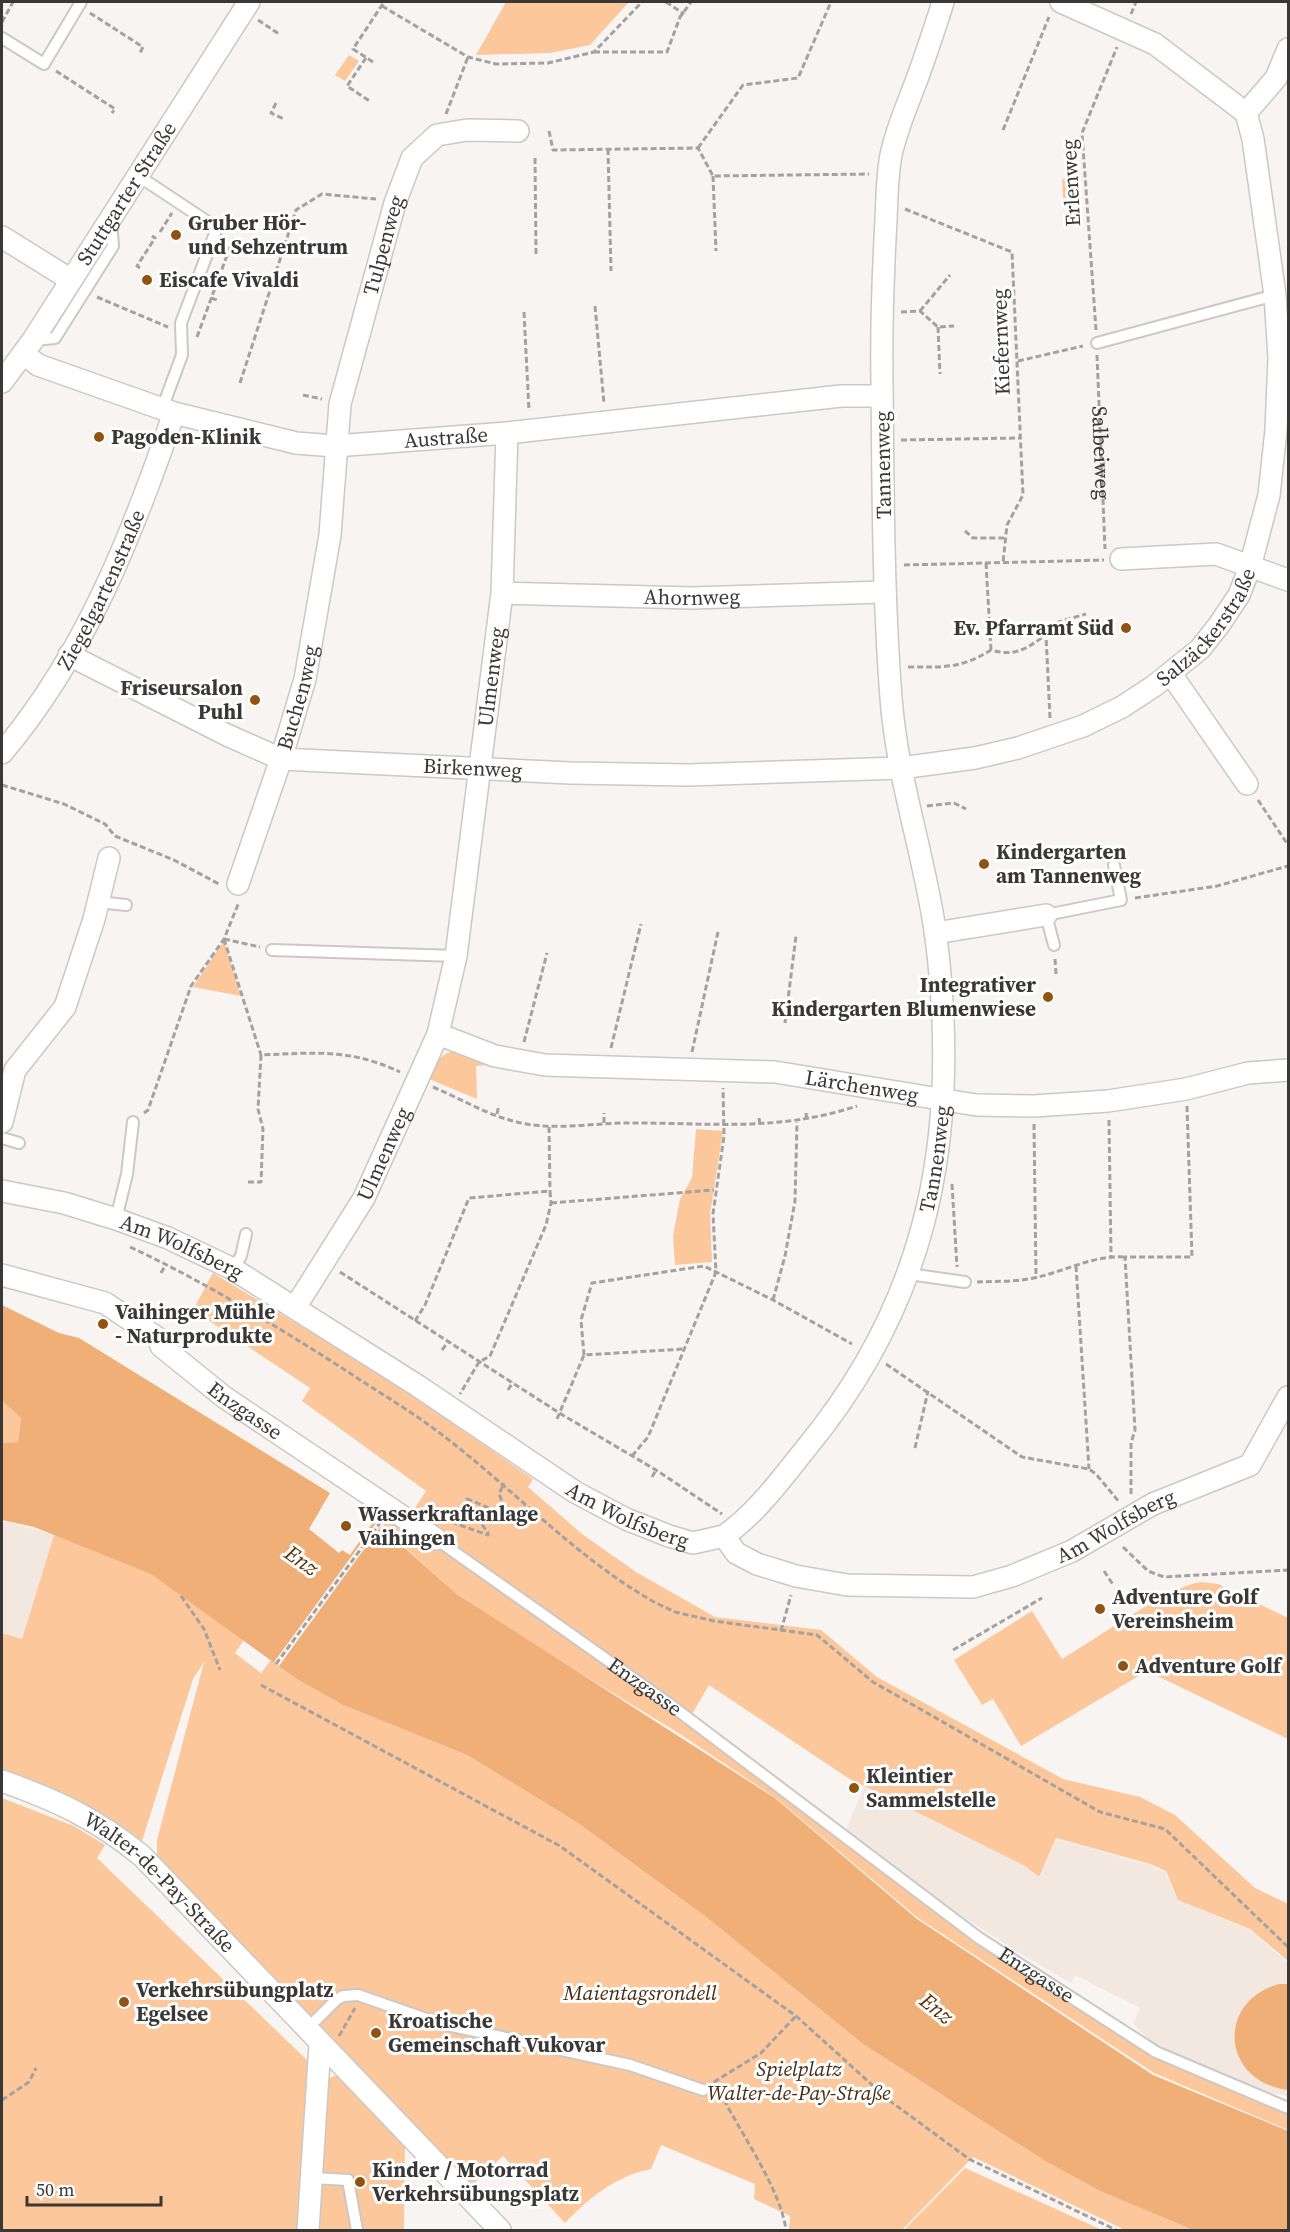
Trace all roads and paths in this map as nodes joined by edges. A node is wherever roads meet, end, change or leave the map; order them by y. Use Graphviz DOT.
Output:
graph roads {
  1 [pos="13,2"];
  2 [pos="249,2"];
  3 [pos="384,2"];
  4 [pos="642,2"];
  5 [pos="666,2"];
  6 [pos="691,2"];
  7 [pos="831,2"];
  8 [pos="943,2"];
  9 [pos="80,4"];
  10 [pos="382,6"];
  11 [pos="1056,7"];
  12 [pos="684,14"];
  13 [pos="2,22"];
  14 [pos="1125,28"];
  15 [pos="2,38"];
  16 [pos="1288,50"];
  17 [pos="594,52"];
  18 [pos="140,53"];
  19 [pos="468,57"];
  20 [pos="366,58"];
  21 [pos="373,62"];
  22 [pos="548,63"];
  23 [pos="44,64"];
  24 [pos="496,64"];
  25 [pos="548,69"];
  26 [pos="497,72"];
  27 [pos="59,73"];
  28 [pos="57,77"];
  29 [pos="371,102"];
  30 [pos="276,103"];
  31 [pos="112,113"];
  32 [pos="1246,113"];
  33 [pos="284,119"];
  34 [pos="1003,130"];
  35 [pos="518,131"];
  36 [pos="549,131"];
  37 [pos="437,135"];
  38 [pos="698,148"];
  39 [pos="608,149"];
  40 [pos="535,158"];
  41 [pos="889,174"];
  42 [pos="137,175"];
  43 [pos="712,176"];
  44 [pos="382,200"];
  45 [pos="887,201"];
  46 [pos="179,203"];
  47 [pos="2,237"];
  48 [pos="240,241"];
  49 [pos="716,251"];
  50 [pos="536,255"];
  51 [pos="140,268"];
  52 [pos="611,270"];
  53 [pos="950,275"];
  54 [pos="77,286"];
  55 [pos="1282,293"];
  56 [pos="211,298"];
  57 [pos="217,300"];
  58 [pos="595,306"];
  59 [pos="920,311"];
  60 [pos="524,312"];
  61 [pos="902,312"];
  62 [pos="954,326"];
  63 [pos="938,327"];
  64 [pos="182,333"];
  65 [pos="1097,344"];
  66 [pos="29,347"];
  67 [pos="193,347"];
  68 [pos="1018,361"];
  69 [pos="940,374"];
  70 [pos="2,382"];
  71 [pos="240,383"];
  72 [pos="303,395"];
  73 [pos="882,396"];
  74 [pos="315,398"];
  75 [pos="168,411"];
  76 [pos="606,423"];
  77 [pos="530,430"];
  78 [pos="1282,430"];
  79 [pos="507,433"];
  80 [pos="1019,438"];
  81 [pos="882,440"];
  82 [pos="335,446"];
  83 [pos="965,531"];
  84 [pos="1005,538"];
  85 [pos="1113,560"];
  86 [pos="1004,562"];
  87 [pos="986,563"];
  88 [pos="883,566"];
  89 [pos="1250,567"];
  90 [pos="1288,580"];
  91 [pos="884,592"];
  92 [pos="502,593"];
  93 [pos="1086,614"];
  94 [pos="1046,635"];
  95 [pos="991,650"];
  96 [pos="69,655"];
  97 [pos="889,667"];
  98 [pos="1171,674"];
  99 [pos="1051,738"];
  100 [pos="2,753"];
  101 [pos="281,759"];
  102 [pos="901,768"];
  103 [pos="481,769"];
  104 [pos="1247,784"];
  105 [pos="2,785"];
  106 [pos="930,806"];
  107 [pos="966,809"];
  108 [pos="1288,845"];
  109 [pos="109,858"];
  110 [pos="1114,865"];
  111 [pos="1288,866"];
  112 [pos="216,884"];
  113 [pos="238,884"];
  114 [pos="1121,900"];
  115 [pos="98,902"];
  116 [pos="126,905"];
  117 [pos="1046,915"];
  118 [pos="641,924"];
  119 [pos="718,932"];
  120 [pos="935,933"];
  121 [pos="796,936"];
  122 [pos="224,939"];
  123 [pos="1054,945"];
  124 [pos="272,950"];
  125 [pos="547,953"];
  126 [pos="456,956"];
  127 [pos="785,1023"];
  128 [pos="438,1034"];
  129 [pos="261,1055"];
  130 [pos="520,1061"];
  131 [pos="607,1067"];
  132 [pos="688,1068"];
  133 [pos="723,1069"];
  134 [pos="1288,1070"];
  135 [pos="418,1081"];
  136 [pos="1186,1089"];
  137 [pos="886,1092"];
  138 [pos="944,1100"];
  139 [pos="1108,1101"];
  140 [pos="499,1105"];
  141 [pos="1034,1106"];
  142 [pos="604,1113"];
  143 [pos="806,1113"];
  144 [pos="496,1114"];
  145 [pos="759,1118"];
  146 [pos="807,1120"];
  147 [pos="2,1122"];
  148 [pos="134,1122"];
  149 [pos="797,1122"];
  150 [pos="604,1124"];
  151 [pos="725,1125"];
  152 [pos="760,1125"];
  153 [pos="549,1126"];
  154 [pos="2,1138"];
  155 [pos="19,1143"];
  156 [pos="952,1181"];
  157 [pos="248,1182"];
  158 [pos="714,1190"];
  159 [pos="2,1191"];
  160 [pos="550,1191"];
  161 [pos="551,1203"];
  162 [pos="116,1219"];
  163 [pos="246,1234"];
  164 [pos="127,1245"];
  165 [pos="1111,1256"];
  166 [pos="1125,1257"];
  167 [pos="325,1262"];
  168 [pos="166,1264"];
  169 [pos="1076,1266"];
  170 [pos="233,1269"];
  171 [pos="716,1272"];
  172 [pos="161,1274"];
  173 [pos="909,1274"];
  174 [pos="2,1275"];
  175 [pos="1036,1278"];
  176 [pos="961,1281"];
  177 [pos="773,1300"];
  178 [pos="296,1306"];
  179 [pos="404,1314"];
  180 [pos="400,1319"];
  181 [pos="415,1321"];
  182 [pos="447,1342"];
  183 [pos="684,1349"];
  184 [pos="442,1350"];
  185 [pos="584,1355"];
  186 [pos="872,1355"];
  187 [pos="479,1362"];
  188 [pos="513,1383"];
  189 [pos="508,1390"];
  190 [pos="928,1391"];
  191 [pos="1288,1397"];
  192 [pos="449,1407"];
  193 [pos="561,1414"];
  194 [pos="557,1419"];
  195 [pos="604,1439"];
  196 [pos="600,1446"];
  197 [pos="915,1448"];
  198 [pos="632,1456"];
  199 [pos="1089,1469"];
  200 [pos="656,1470"];
  201 [pos="651,1477"];
  202 [pos="504,1484"];
  203 [pos="1126,1520"];
  204 [pos="378,1525"];
  205 [pos="731,1532"];
  206 [pos="436,1539"];
  207 [pos="1123,1547"];
  208 [pos="1288,1570"];
  209 [pos="1104,1571"];
  210 [pos="1114,1586"];
  211 [pos="791,1593"];
  212 [pos="181,1596"];
  213 [pos="1042,1598"];
  214 [pos="781,1631"];
  215 [pos="953,1650"];
  216 [pos="276,1664"];
  217 [pos="220,1670"];
  218 [pos="261,1685"];
  219 [pos="2,1781"];
  220 [pos="1288,1947"];
  221 [pos="362,1996"];
  222 [pos="796,2016"];
  223 [pos="319,2042"];
  224 [pos="36,2068"];
  225 [pos="703,2090"];
  226 [pos="2,2100"];
  227 [pos="724,2100"];
  228 [pos="1288,2108"];
  229 [pos="312,2178"];
  230 [pos="308,2230"];
  231 [pos="357,2230"];
  232 [pos="500,2230"];
  233 [pos="786,2230"];
  234 [pos="1116,2230"];
  1 -- 13 [label="path"];
  2 -- 42 [label="street, Stuttgarter Straße"];
  3 -- 10 [label="path"];
  4 -- 17 [label="path"];
  5 -- 12 [label="path"];
  6 -- 12 [label="path"];
  7 -- 38 [label="path"];
  8 -- 41 [label="street, Tannenweg"];
  9 -- 18 [label="path"];
  9 -- 23 [label="lane"];
  10 -- 19 [label="path"];
  10 -- 20 [label="path"];
  11 -- 14 [label="street"];
  11 -- 34 [label="path"];
  12 -- 17 [label="path"];
  14 -- 32 [label="street"];
  14 -- 65 [label="path, Erlenweg"];
  15 -- 23 [label="lane"];
  16 -- 32 [label="street"];
  17 -- 22 [label="path"];
  19 -- 24 [label="path"];
  19 -- 37 [label="path"];
  20 -- 21 [label="path"];
  20 -- 29 [label="path"];
  22 -- 24 [label="path"];
  22 -- 25 [label="path"];
  23 -- 27 [label="path"];
  24 -- 26 [label="path"];
  27 -- 28 [label="path"];
  27 -- 31 [label="path"];
  30 -- 33 [label="path"];
  32 -- 55 [label="street, Salzäckerstraße"];
  35 -- 37 [label="street"];
  36 -- 39 [label="path"];
  37 -- 82 [label="street, Tulpenweg"];
  38 -- 39 [label="path"];
  38 -- 43 [label="path"];
  39 -- 52 [label="path"];
  40 -- 50 [label="path"];
  41 -- 43 [label="path"];
  41 -- 45 [label="street, Tannenweg"];
  42 -- 46 [label="lane"];
  42 -- 54 [label="street, Stuttgarter Straße"];
  43 -- 49 [label="path"];
  44 -- 71 [label="path"];
  45 -- 68 [label="path, Kiefernweg"];
  45 -- 73 [label="street, Tannenweg"];
  46 -- 51 [label="path"];
  46 -- 64 [label="lane"];
  47 -- 54 [label="street"];
  48 -- 56 [label="path"];
  53 -- 59 [label="path"];
  54 -- 64 [label="path"];
  54 -- 66 [label="street, Stuttgarter Straße"];
  55 -- 65 [label="lane"];
  55 -- 78 [label="street, Salzäckerstraße"];
  56 -- 57 [label="path"];
  56 -- 67 [label="path"];
  58 -- 76 [label="path"];
  59 -- 61 [label="path"];
  59 -- 63 [label="path"];
  60 -- 77 [label="path"];
  62 -- 63 [label="path"];
  63 -- 69 [label="path"];
  64 -- 75 [label="lane"];
  65 -- 68 [label="path"];
  65 -- 85 [label="path, Salbeiweg"];
  66 -- 70 [label="street, Stuttgarter Straße"];
  66 -- 75 [label="street, Austraße"];
  68 -- 80 [label="path, Kiefernweg"];
  72 -- 74 [label="path"];
  73 -- 76 [label="street, Austraße"];
  73 -- 81 [label="street, Tannenweg"];
  75 -- 82 [label="street, Austraße"];
  75 -- 96 [label="street, Ziegelgartenstraße"];
  76 -- 77 [label="street, Austraße"];
  77 -- 79 [label="street, Austraße"];
  78 -- 89 [label="street, Salzäckerstraße"];
  79 -- 82 [label="street, Austraße"];
  79 -- 92 [label="street, Ulmenweg"];
  80 -- 81 [label="path"];
  80 -- 84 [label="path, Kiefernweg"];
  81 -- 88 [label="street, Tannenweg"];
  82 -- 101 [label="street, Buchenweg"];
  83 -- 84 [label="path"];
  84 -- 86 [label="path, Kiefernweg"];
  85 -- 86 [label="path"];
  85 -- 89 [label="street"];
  86 -- 87 [label="path"];
  87 -- 88 [label="path"];
  87 -- 95 [label="path"];
  88 -- 91 [label="street, Tannenweg"];
  89 -- 90 [label="street"];
  89 -- 98 [label="street, Salzäckerstraße"];
  91 -- 92 [label="street, Ahornweg"];
  91 -- 97 [label="street, Tannenweg"];
  92 -- 103 [label="street, Ulmenweg"];
  93 -- 94 [label="path"];
  94 -- 95 [label="path"];
  94 -- 99 [label="path"];
  95 -- 97 [label="path"];
  96 -- 100 [label="street, Ziegelgartenstraße"];
  96 -- 101 [label="street, Birkenweg"];
  97 -- 102 [label="street, Tannenweg"];
  98 -- 99 [label="street, Salzäckerstraße"];
  98 -- 104 [label="street"];
  99 -- 102 [label="street, Salzäckerstraße"];
  101 -- 103 [label="street, Birkenweg"];
  101 -- 113 [label="street, Buchenweg"];
  102 -- 103 [label="street, Birkenweg"];
  102 -- 120 [label="street, Tannenweg"];
  103 -- 126 [label="street, Ulmenweg"];
  104 -- 108 [label="path"];
  105 -- 112 [label="path"];
  106 -- 107 [label="path"];
  109 -- 115 [label="street"];
  110 -- 114 [label="lane"];
  111 -- 114 [label="path"];
  113 -- 122 [label="path"];
  114 -- 117 [label="lane"];
  115 -- 116 [label="lane"];
  115 -- 147 [label="street"];
  117 -- 120 [label="street"];
  117 -- 123 [label="lane"];
  118 -- 131 [label="path"];
  119 -- 132 [label="path"];
  120 -- 138 [label="street, Tannenweg"];
  121 -- 127 [label="path"];
  122 -- 124 [label="path"];
  122 -- 129 [label="path"];
  122 -- 148 [label="path"];
  124 -- 126 [label="lane"];
  125 -- 130 [label="path"];
  126 -- 128 [label="street, Ulmenweg"];
  128 -- 130 [label="street, Lärchenweg"];
  128 -- 135 [label="street, Ulmenweg"];
  129 -- 135 [label="path"];
  129 -- 157 [label="path"];
  130 -- 131 [label="street, Lärchenweg"];
  131 -- 132 [label="street, Lärchenweg"];
  132 -- 133 [label="street, Lärchenweg"];
  133 -- 137 [label="street, Lärchenweg"];
  133 -- 151 [label="path"];
  134 -- 136 [label="street, Lärchenweg"];
  135 -- 144 [label="path"];
  135 -- 167 [label="street, Ulmenweg"];
  136 -- 139 [label="street, Lärchenweg"];
  136 -- 166 [label="path"];
  137 -- 138 [label="street, Lärchenweg"];
  137 -- 146 [label="path"];
  138 -- 141 [label="street, Lärchenweg"];
  138 -- 173 [label="street, Tannenweg"];
  139 -- 141 [label="street, Lärchenweg"];
  139 -- 165 [label="path"];
  140 -- 144 [label="path"];
  141 -- 175 [label="path"];
  142 -- 150 [label="path"];
  143 -- 146 [label="path"];
  144 -- 153 [label="path"];
  145 -- 152 [label="path"];
  146 -- 149 [label="path"];
  148 -- 162 [label="lane"];
  149 -- 152 [label="path"];
  149 -- 177 [label="path"];
  150 -- 151 [label="path"];
  150 -- 153 [label="path"];
  151 -- 152 [label="path"];
  151 -- 158 [label="path"];
  153 -- 160 [label="path"];
  154 -- 155 [label="lane"];
  156 -- 176 [label="path"];
  158 -- 161 [label="path"];
  158 -- 171 [label="path"];
  159 -- 162 [label="street, Am Wolfsberg"];
  160 -- 161 [label="path"];
  160 -- 181 [label="path"];
  161 -- 187 [label="path"];
  162 -- 170 [label="street, Am Wolfsberg"];
  163 -- 170 [label="lane"];
  164 -- 168 [label="path"];
  165 -- 166 [label="path"];
  165 -- 169 [label="path"];
  166 -- 203 [label="path"];
  167 -- 178 [label="street, Ulmenweg"];
  167 -- 179 [label="path"];
  168 -- 172 [label="path"];
  168 -- 202 [label="path"];
  169 -- 175 [label="path"];
  169 -- 199 [label="path"];
  170 -- 178 [label="street, Am Wolfsberg"];
  171 -- 177 [label="path"];
  171 -- 183 [label="path"];
  171 -- 185 [label="path"];
  173 -- 176 [label="lane"];
  173 -- 186 [label="street, Tannenweg"];
  174 -- 206 [label="street, Enzgasse"];
  175 -- 176 [label="path"];
  177 -- 186 [label="path"];
  178 -- 192 [label="street, Am Wolfsberg"];
  179 -- 180 [label="path"];
  179 -- 181 [label="path"];
  181 -- 182 [label="path"];
  182 -- 184 [label="path"];
  182 -- 187 [label="path"];
  183 -- 185 [label="path"];
  183 -- 198 [label="path"];
  185 -- 193 [label="path"];
  186 -- 190 [label="path"];
  186 -- 205 [label="street, Tannenweg"];
  187 -- 188 [label="path"];
  187 -- 192 [label="path"];
  188 -- 189 [label="path"];
  188 -- 193 [label="path"];
  190 -- 197 [label="path"];
  190 -- 199 [label="path"];
  191 -- 203 [label="street, Am Wolfsberg"];
  192 -- 205 [label="street, Am Wolfsberg"];
  193 -- 194 [label="path"];
  193 -- 195 [label="path"];
  195 -- 196 [label="path"];
  195 -- 198 [label="path"];
  198 -- 200 [label="path"];
  199 -- 203 [label="path"];
  200 -- 201 [label="path"];
  200 -- 205 [label="path"];
  202 -- 206 [label="path"];
  202 -- 214 [label="path"];
  203 -- 205 [label="street, Am Wolfsberg"];
  204 -- 216 [label="path"];
  206 -- 228 [label="lane, Enzgasse"];
  207 -- 208 [label="path"];
  209 -- 210 [label="path"];
  211 -- 214 [label="path"];
  212 -- 217 [label="path"];
  213 -- 215 [label="path"];
  214 -- 220 [label="path"];
  218 -- 222 [label="path"];
  219 -- 223 [label="street, Walter-de-Pay-Straße"];
  221 -- 223 [label="path"];
  221 -- 223 [label="lane"];
  221 -- 225 [label="lane"];
  222 -- 225 [label="path"];
  222 -- 234 [label="path"];
  223 -- 229 [label="street"];
  223 -- 232 [label="street, Walter-de-Pay-Straße"];
  224 -- 226 [label="path"];
  227 -- 233 [label="path"];
  229 -- 230 [label="street"];
  229 -- 231 [label="lane"];
}
